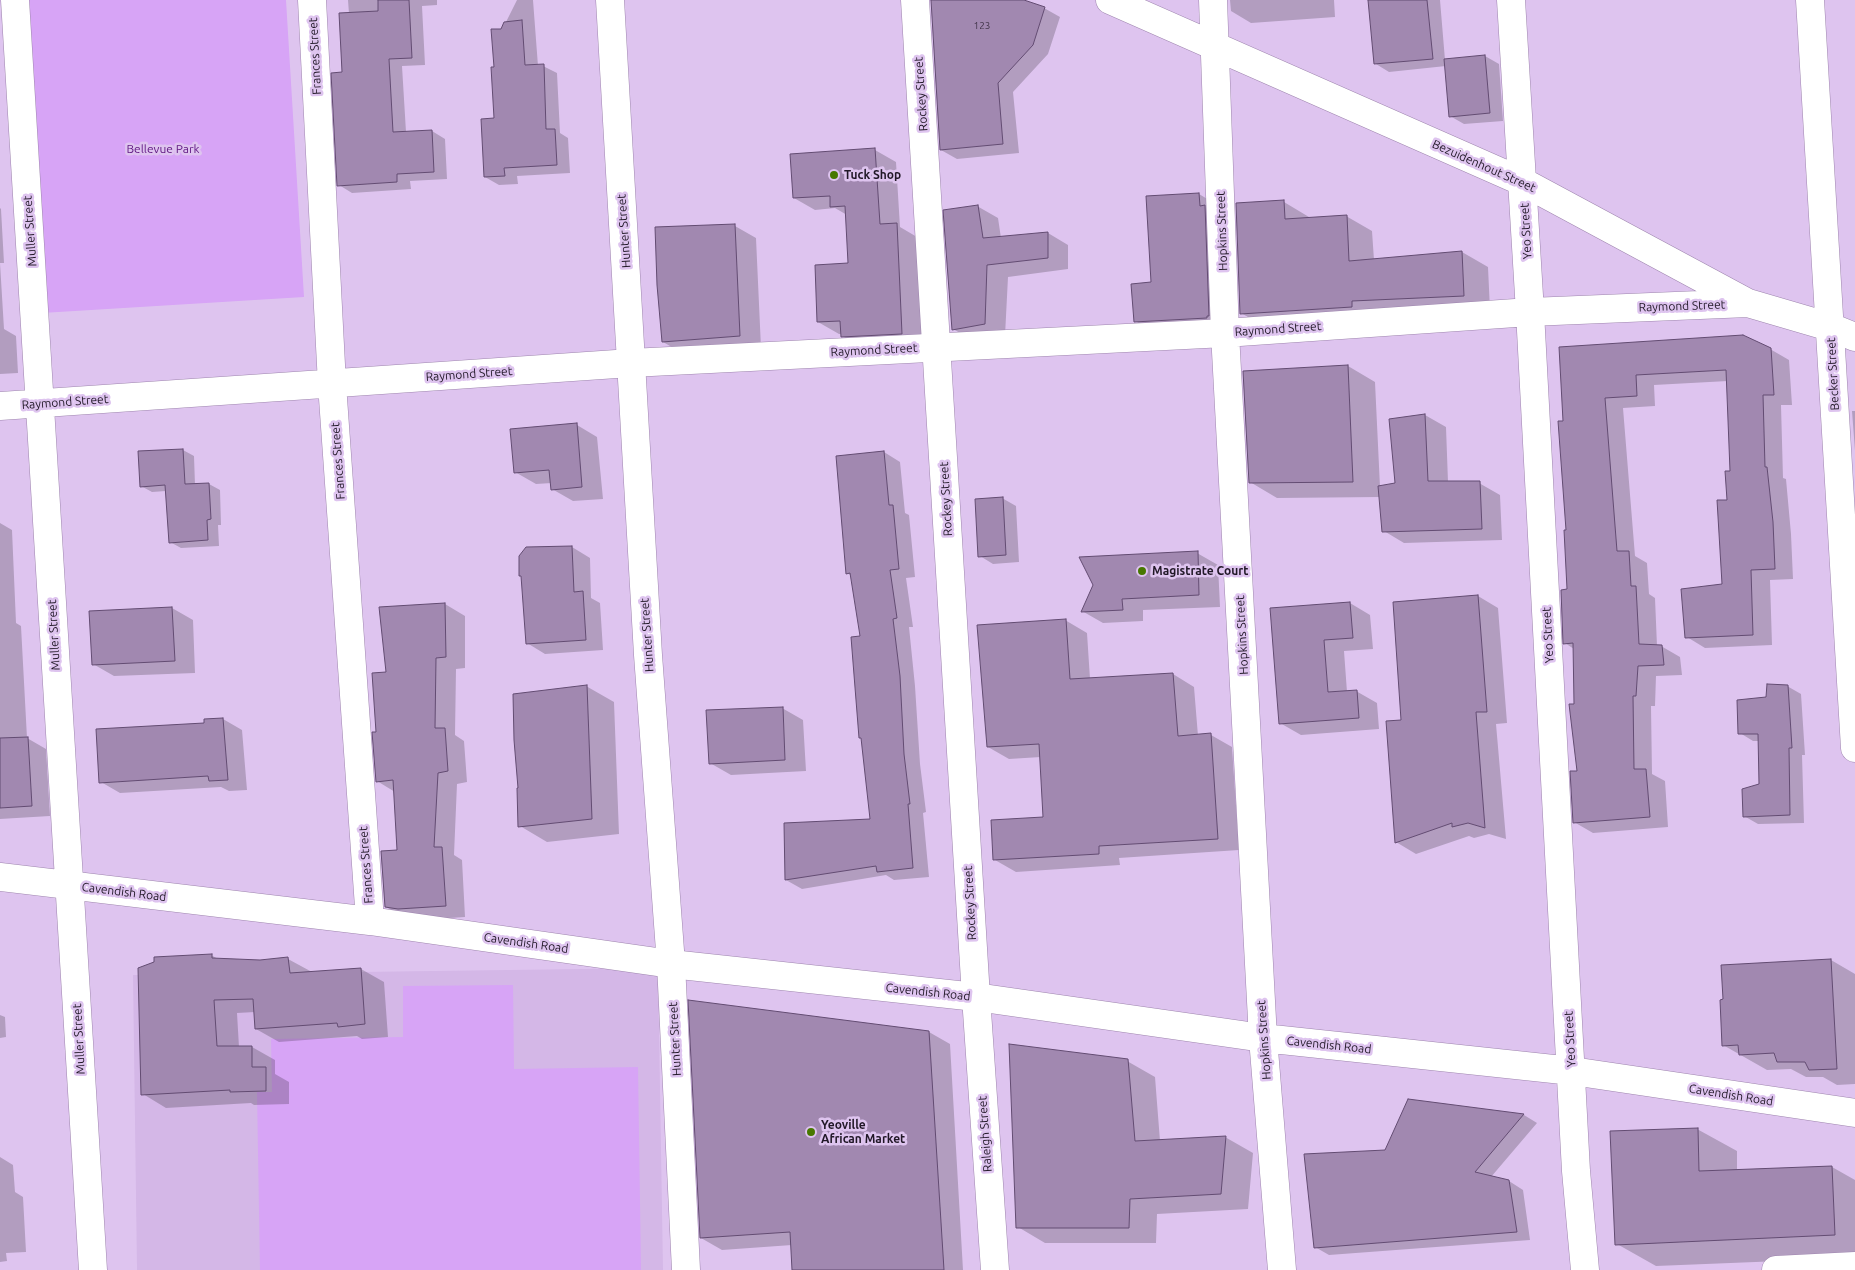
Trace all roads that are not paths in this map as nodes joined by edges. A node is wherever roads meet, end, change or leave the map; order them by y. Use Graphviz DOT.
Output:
graph roads {
  1 [pos="15,0"];
  2 [pos="312,0"];
  3 [pos="610,0"];
  4 [pos="915,0"];
  5 [pos="1110,0"];
  6 [pos="1213,0"];
  7 [pos="1511,0"];
  8 [pos="1810,0"];
  9 [pos="1216,47"];
  10 [pos="1523,182"];
  11 [pos="1748,303"];
  12 [pos="1530,312"];
  13 [pos="1830,327"];
  14 [pos="1225,333"];
  15 [pos="1855,337"];
  16 [pos="937,346"];
  17 [pos="631,363"];
  18 [pos="332,384"];
  19 [pos="40,403"];
  20 [pos="0,406"];
  21 [pos="1855,748"];
  22 [pos="0,877"];
  23 [pos="69,886"];
  24 [pos="370,921"];
  25 [pos="671,964"];
  26 [pos="976,997"];
  27 [pos="1264,1038"];
  28 [pos="1572,1071"];
  29 [pos="1855,1113"];
  30 [pos="1855,1266"];
  31 [pos="93,1270"];
  32 [pos="686,1270"];
  33 [pos="995,1270"];
  34 [pos="1282,1270"];
  35 [pos="1584,1270"];
  36 [pos="1776,1270"];
  1 -- 19 [label="street, Muller Street"];
  2 -- 18 [label="street, Frances Street"];
  3 -- 17 [label="street, Hunter Street"];
  4 -- 16 [label="street, Rockey Street"];
  5 -- 9 [label="street, Bezuidenhout Street"];
  6 -- 9 [label="street, Hopkins Street"];
  7 -- 10 [label="street, Yeo Street"];
  8 -- 13 [label="street, Becker Street"];
  9 -- 10 [label="street, Bezuidenhout Street"];
  9 -- 14 [label="street, Hopkins Street"];
  10 -- 11 [label="street, Bezuidenhout Street"];
  10 -- 12 [label="street, Yeo Street"];
  11 -- 12 [label="street, Raymond Street"];
  11 -- 13 [label="street, Bezuidenhout Street"];
  12 -- 14 [label="street, Raymond Street"];
  12 -- 28 [label="street, Yeo Street"];
  13 -- 15 [label="street, Bezuidenhout Street"];
  13 -- 21 [label="street, Becker Street"];
  14 -- 16 [label="street, Raymond Street"];
  14 -- 27 [label="street, Hopkins Street"];
  16 -- 17 [label="street, Raymond Street"];
  16 -- 26 [label="street, Rockey Street"];
  17 -- 18 [label="street, Raymond Street"];
  17 -- 25 [label="street, Hunter Street"];
  18 -- 19 [label="street, Raymond Street"];
  18 -- 24 [label="street, Frances Street"];
  19 -- 20 [label="street, Raymond Street"];
  19 -- 23 [label="street, Muller Street"];
  22 -- 23 [label="street, Cavendish Road"];
  23 -- 24 [label="street, Cavendish Road"];
  23 -- 31 [label="street, Muller Street"];
  24 -- 25 [label="street, Cavendish Road"];
  25 -- 26 [label="street, Cavendish Road"];
  25 -- 32 [label="street, Hunter Street"];
  26 -- 27 [label="street, Cavendish Road"];
  26 -- 33 [label="street, Raleigh Street"];
  27 -- 28 [label="street, Cavendish Road"];
  27 -- 34 [label="street, Hopkins Street"];
  28 -- 29 [label="street, Cavendish Road"];
  28 -- 35 [label="street, Yeo Street"];
  30 -- 36 [label="street"];
}
